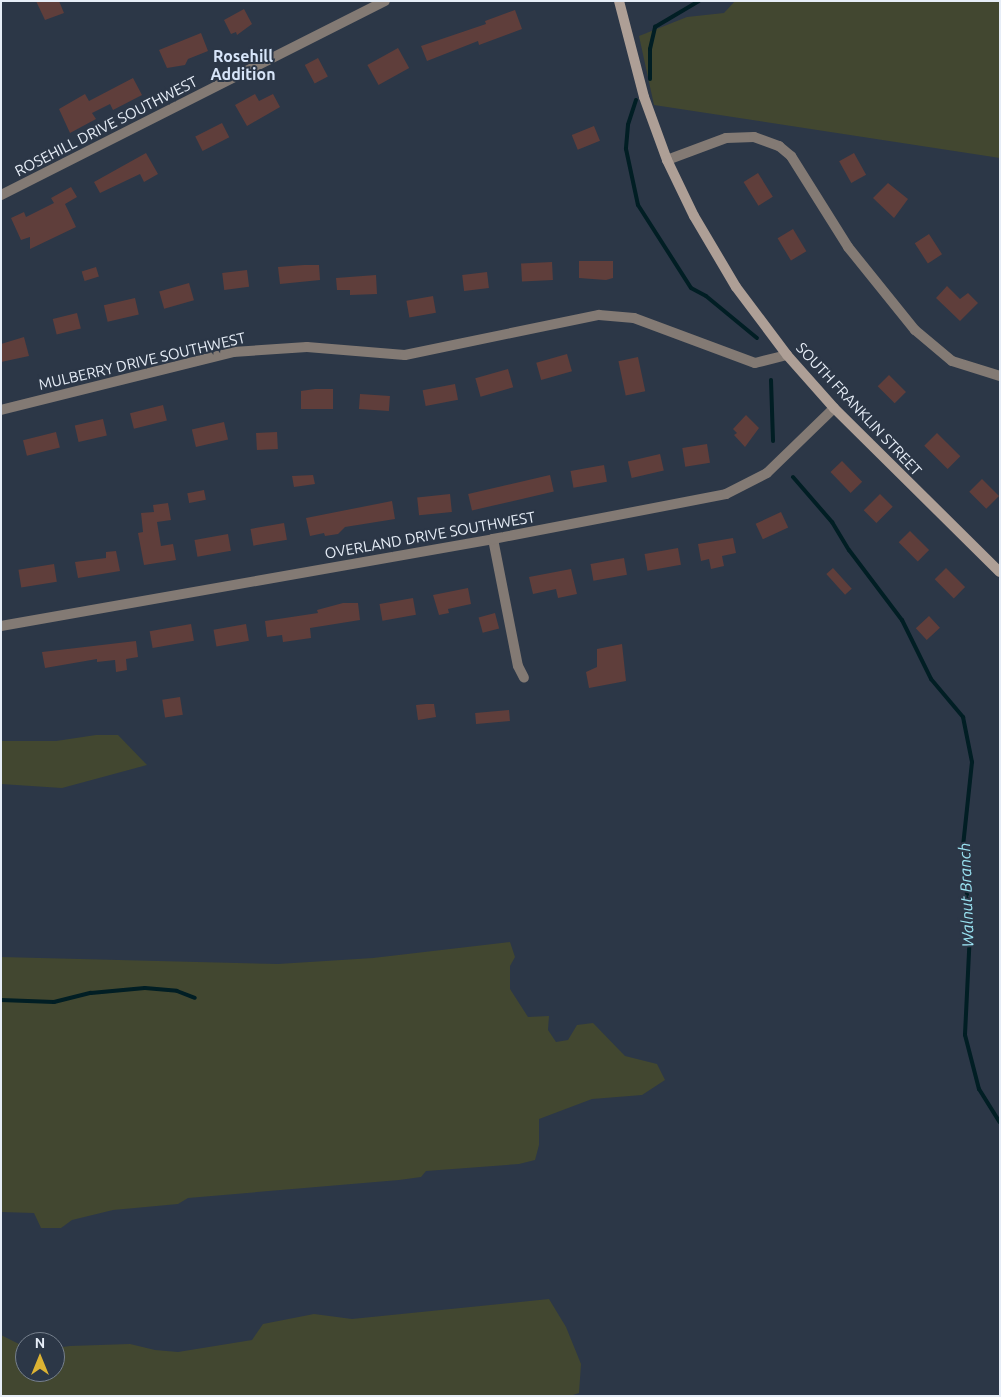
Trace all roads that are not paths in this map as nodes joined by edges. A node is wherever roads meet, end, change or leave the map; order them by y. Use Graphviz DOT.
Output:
graph roads {
  1 [pos="385,1"];
  2 [pos="619,1"];
  3 [pos="667,160"];
  4 [pos="1,195"];
  5 [pos="787,355"];
  6 [pos="1000,376"];
  7 [pos="834,408"];
  8 [pos="1,410"];
  9 [pos="493,539"];
  10 [pos="1000,572"];
  11 [pos="1,626"];
  12 [pos="524,678"];
  1 -- 4 [label="street, ROSEHILL DRIVE SOUTHWEST"];
  2 -- 3 [label="main road, SOUTH FRANKLIN STREET"];
  3 -- 5 [label="main road, SOUTH FRANKLIN STREET"];
  3 -- 6 [label="street"];
  5 -- 7 [label="main road, SOUTH FRANKLIN STREET"];
  5 -- 8 [label="street, MULBERRY DRIVE SOUTHWEST"];
  7 -- 9 [label="street, OVERLAND DRIVE SOUTHWEST"];
  7 -- 10 [label="main road, SOUTH FRANKLIN STREET"];
  9 -- 11 [label="street, OVERLAND DRIVE SOUTHWEST"];
  9 -- 12 [label="street"];
}
